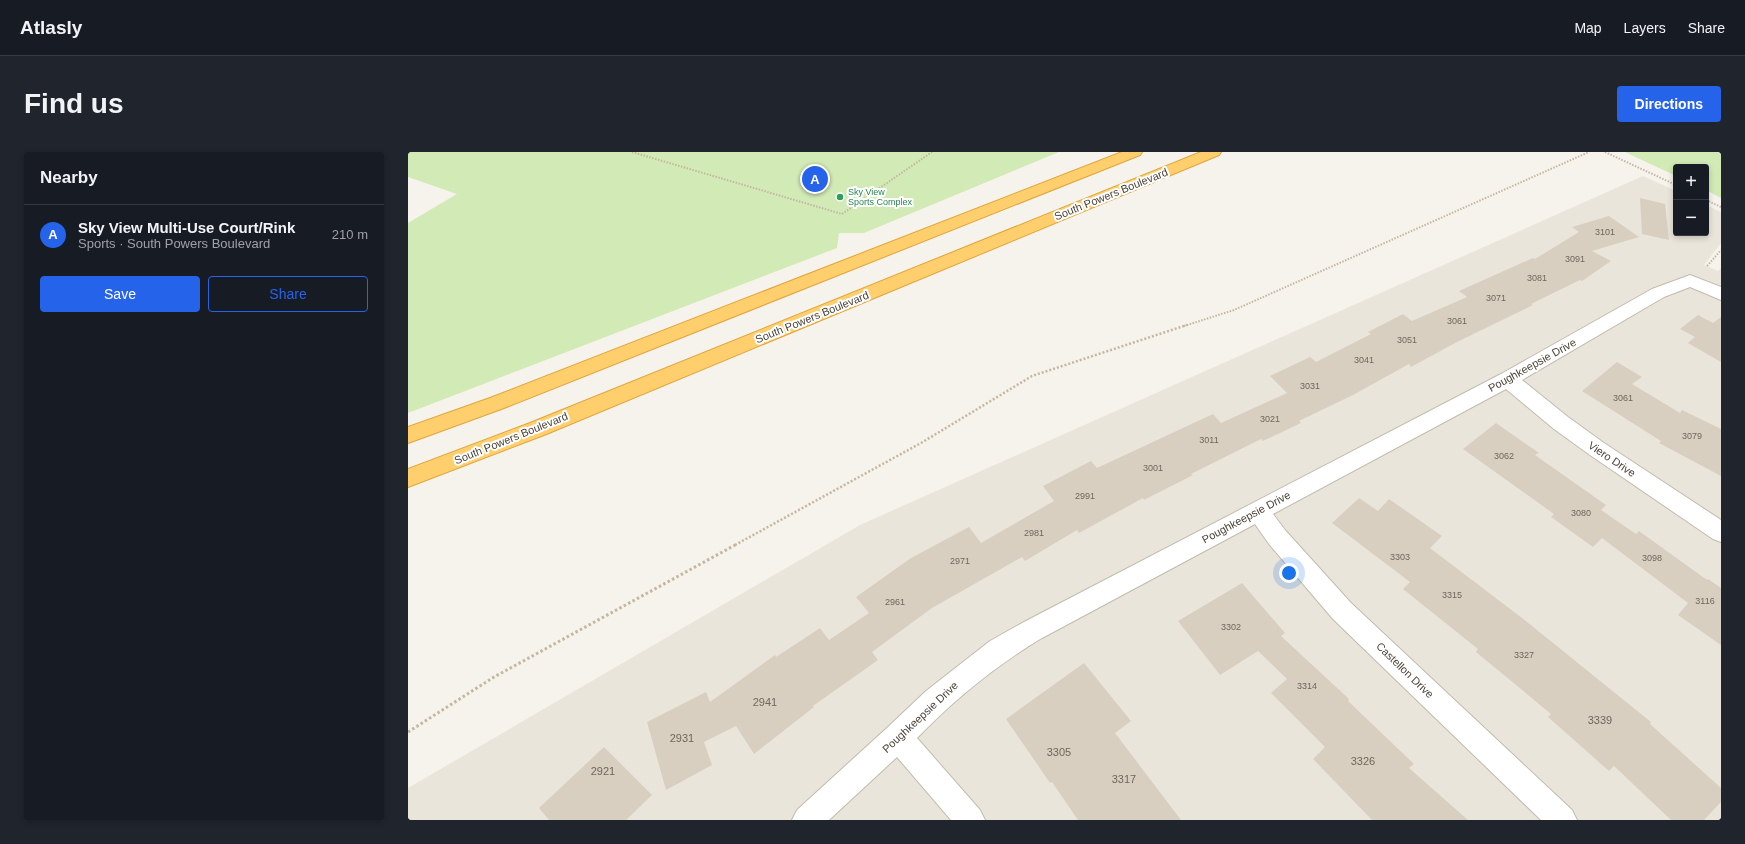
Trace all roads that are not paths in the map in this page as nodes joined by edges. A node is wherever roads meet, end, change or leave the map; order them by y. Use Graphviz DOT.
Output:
graph roads {
  1 [pos="1135,152"];
  2 [pos="1214,152"];
  3 [pos="1721,294"];
  4 [pos="1508,379"];
  5 [pos="408,435"];
  6 [pos="408,478"];
  7 [pos="1258,511"];
  8 [pos="1721,532"];
  9 [pos="898,738"];
  10 [pos="807,820"];
  11 [pos="970,820"];
  12 [pos="1562,820"];
  1 -- 5 [label="highway"];
  2 -- 6 [label="highway, South Powers Boulevard"];
  3 -- 4 [label="street, Poughkeepsie Drive"];
  4 -- 7 [label="street, Poughkeepsie Drive"];
  4 -- 8 [label="street, Viero Drive"];
  7 -- 9 [label="street, Poughkeepsie Drive"];
  7 -- 12 [label="street, Castellon Drive"];
  9 -- 10 [label="street, Poughkeepsie Drive"];
  9 -- 11 [label="street"];
}
